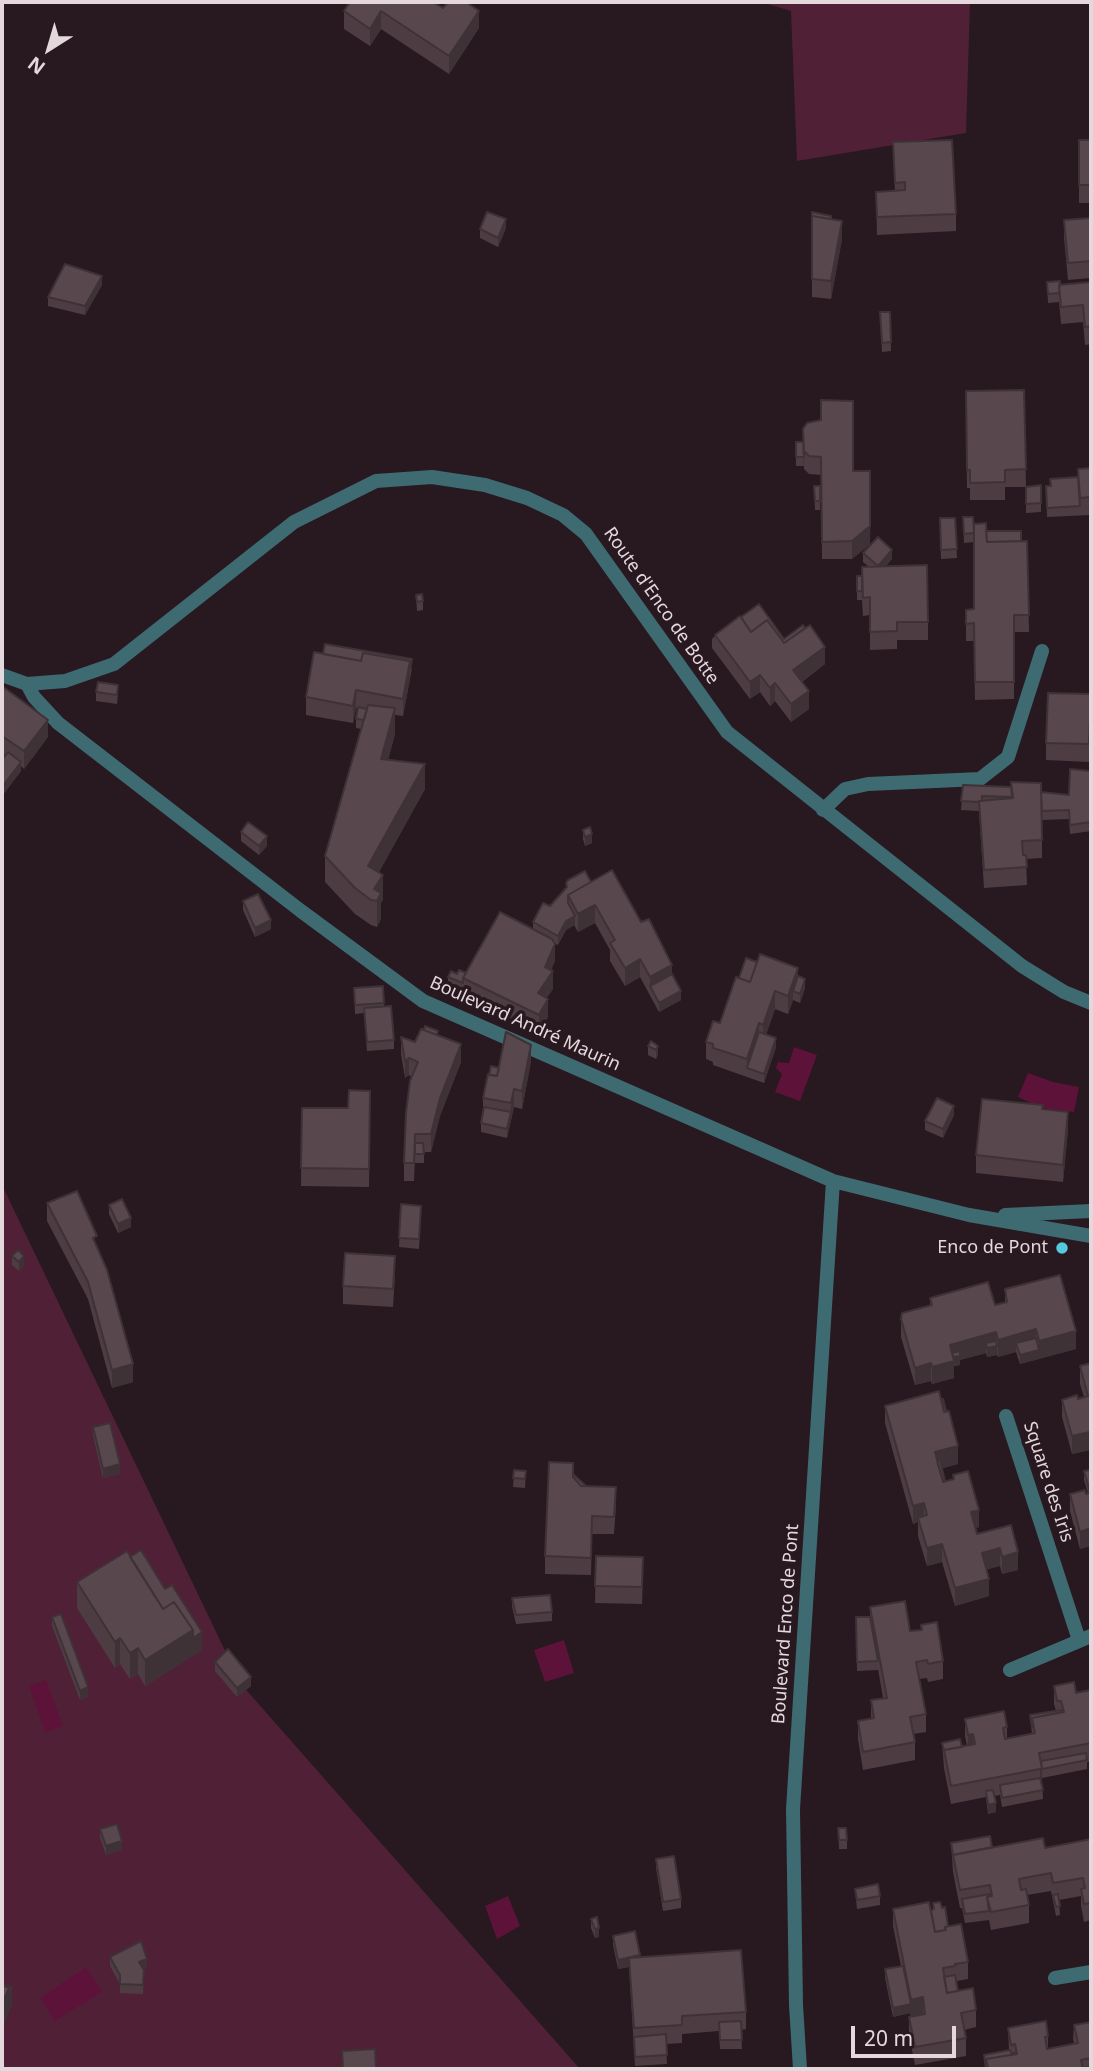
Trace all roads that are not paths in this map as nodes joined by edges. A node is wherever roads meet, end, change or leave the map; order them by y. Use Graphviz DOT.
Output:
graph roads {
  1 [pos="1042,651"];
  2 [pos="2,675"];
  3 [pos="27,684"];
  4 [pos="823,810"];
  5 [pos="1091,1003"];
  6 [pos="833,1181"];
  7 [pos="1091,1211"];
  8 [pos="969,1215"];
  9 [pos="1091,1236"];
  10 [pos="1006,1416"];
  11 [pos="1085,1638"];
  12 [pos="1010,1670"];
  13 [pos="1091,1972"];
  14 [pos="1055,1978"];
  15 [pos="800,2069"];
  1 -- 4 [label="street"];
  2 -- 3 [label="street, Route d'Enco de Botte"];
  3 -- 4 [label="street, Route d'Enco de Botte"];
  3 -- 6 [label="street, Boulevard André Maurin"];
  4 -- 5 [label="street, Route d'Enco de Botte"];
  6 -- 8 [label="street, Boulevard André Maurin"];
  6 -- 15 [label="street, Boulevard Enco de Pont"];
  7 -- 8 [label="street, Boulevard André Maurin"];
  8 -- 9 [label="street, Boulevard André Maurin"];
  10 -- 11 [label="street, Square des Iris"];
  11 -- 12 [label="street"];
  13 -- 14 [label="street"];
}
